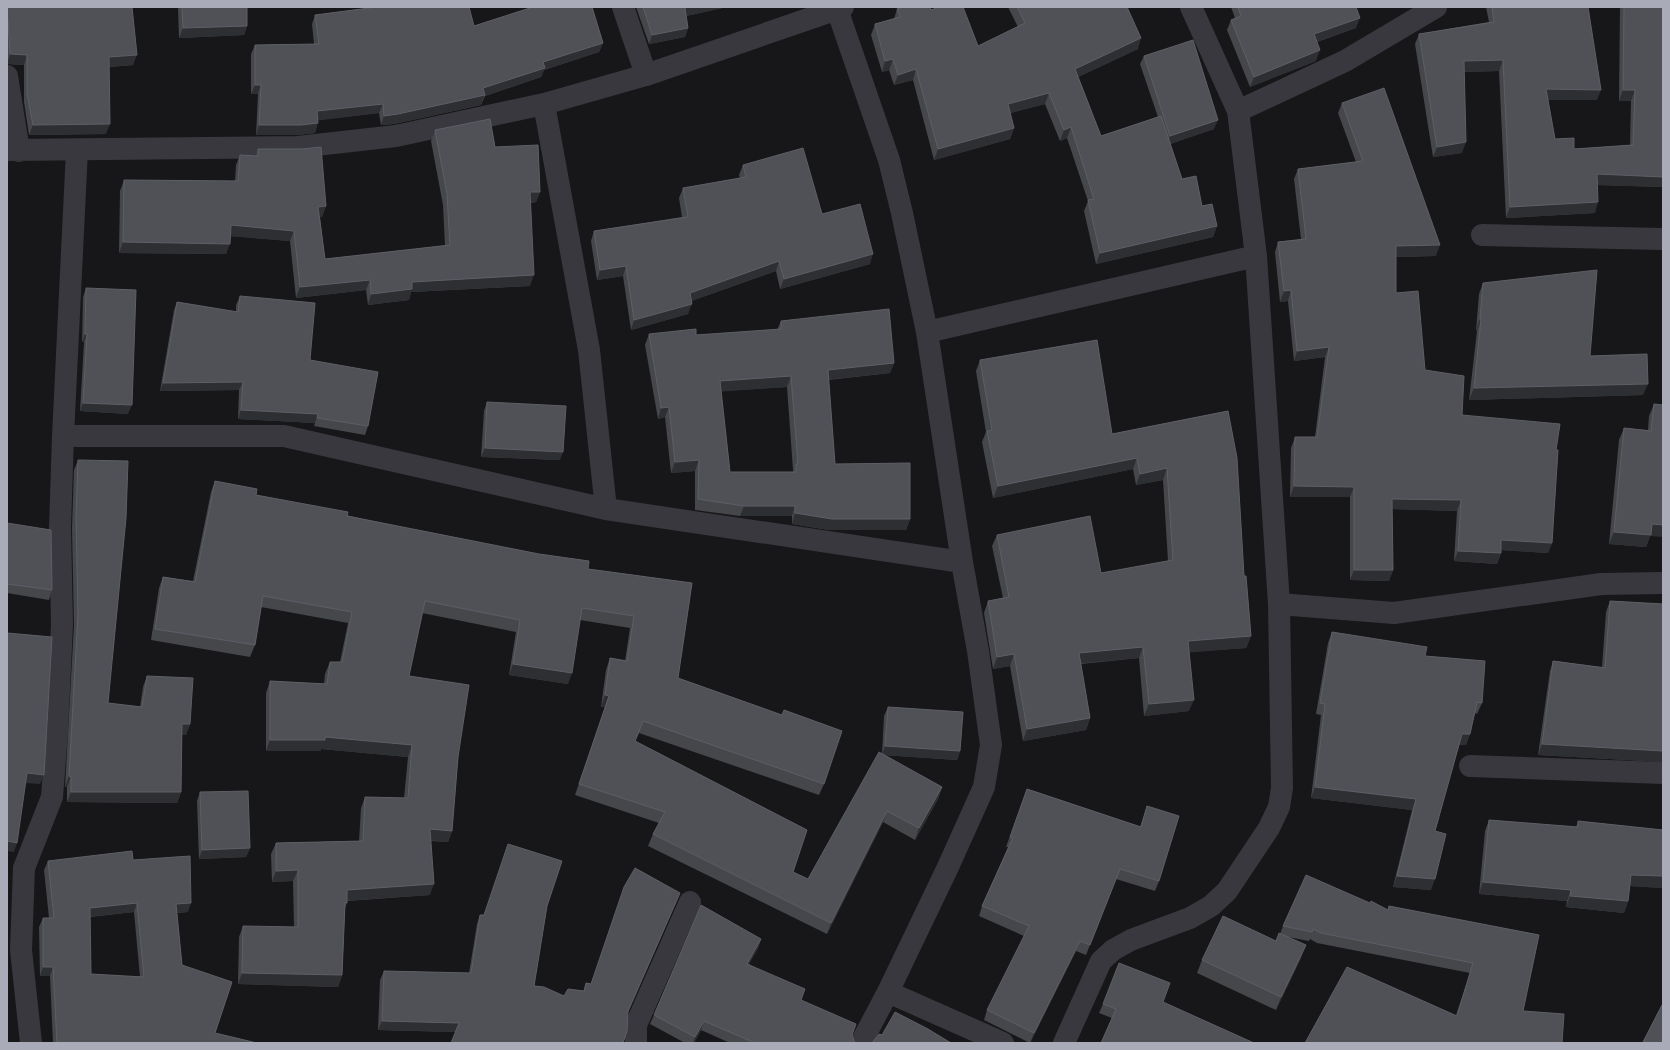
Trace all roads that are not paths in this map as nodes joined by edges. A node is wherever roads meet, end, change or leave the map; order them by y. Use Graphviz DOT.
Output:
graph roads {
  1 [pos="623,7"];
  2 [pos="1191,7"];
  3 [pos="1436,7"];
  4 [pos="840,8"];
  5 [pos="646,75"];
  6 [pos="7,76"];
  7 [pos="544,104"];
  8 [pos="1238,111"];
  9 [pos="77,150"];
  10 [pos="13,151"];
  11 [pos="1482,235"];
  12 [pos="1663,239"];
  13 [pos="1256,256"];
  14 [pos="927,332"];
  15 [pos="63,436"];
  16 [pos="606,509"];
  17 [pos="962,562"];
  18 [pos="1663,583"];
  19 [pos="1279,604"];
  20 [pos="1470,766"];
  21 [pos="1663,773"];
  22 [pos="15,867"];
  23 [pos="690,902"];
  24 [pos="888,992"];
  25 [pos="31,1043"];
  26 [pos="636,1043"];
  27 [pos="862,1043"];
  28 [pos="1003,1043"];
  29 [pos="1064,1043"];
  1 -- 5 [label="street"];
  2 -- 8 [label="street"];
  3 -- 8 [label="street"];
  4 -- 5 [label="street"];
  4 -- 14 [label="street"];
  5 -- 7 [label="street"];
  6 -- 10 [label="street"];
  7 -- 9 [label="street"];
  7 -- 16 [label="street"];
  8 -- 13 [label="street"];
  9 -- 10 [label="street"];
  9 -- 15 [label="street"];
  11 -- 12 [label="street"];
  13 -- 14 [label="street"];
  13 -- 19 [label="street"];
  14 -- 17 [label="street"];
  15 -- 16 [label="street"];
  15 -- 22 [label="street"];
  16 -- 17 [label="street"];
  17 -- 24 [label="street"];
  18 -- 19 [label="street"];
  19 -- 29 [label="street"];
  20 -- 21 [label="street"];
  22 -- 25 [label="street"];
  23 -- 26 [label="street"];
  24 -- 27 [label="street"];
  24 -- 28 [label="street"];
}
